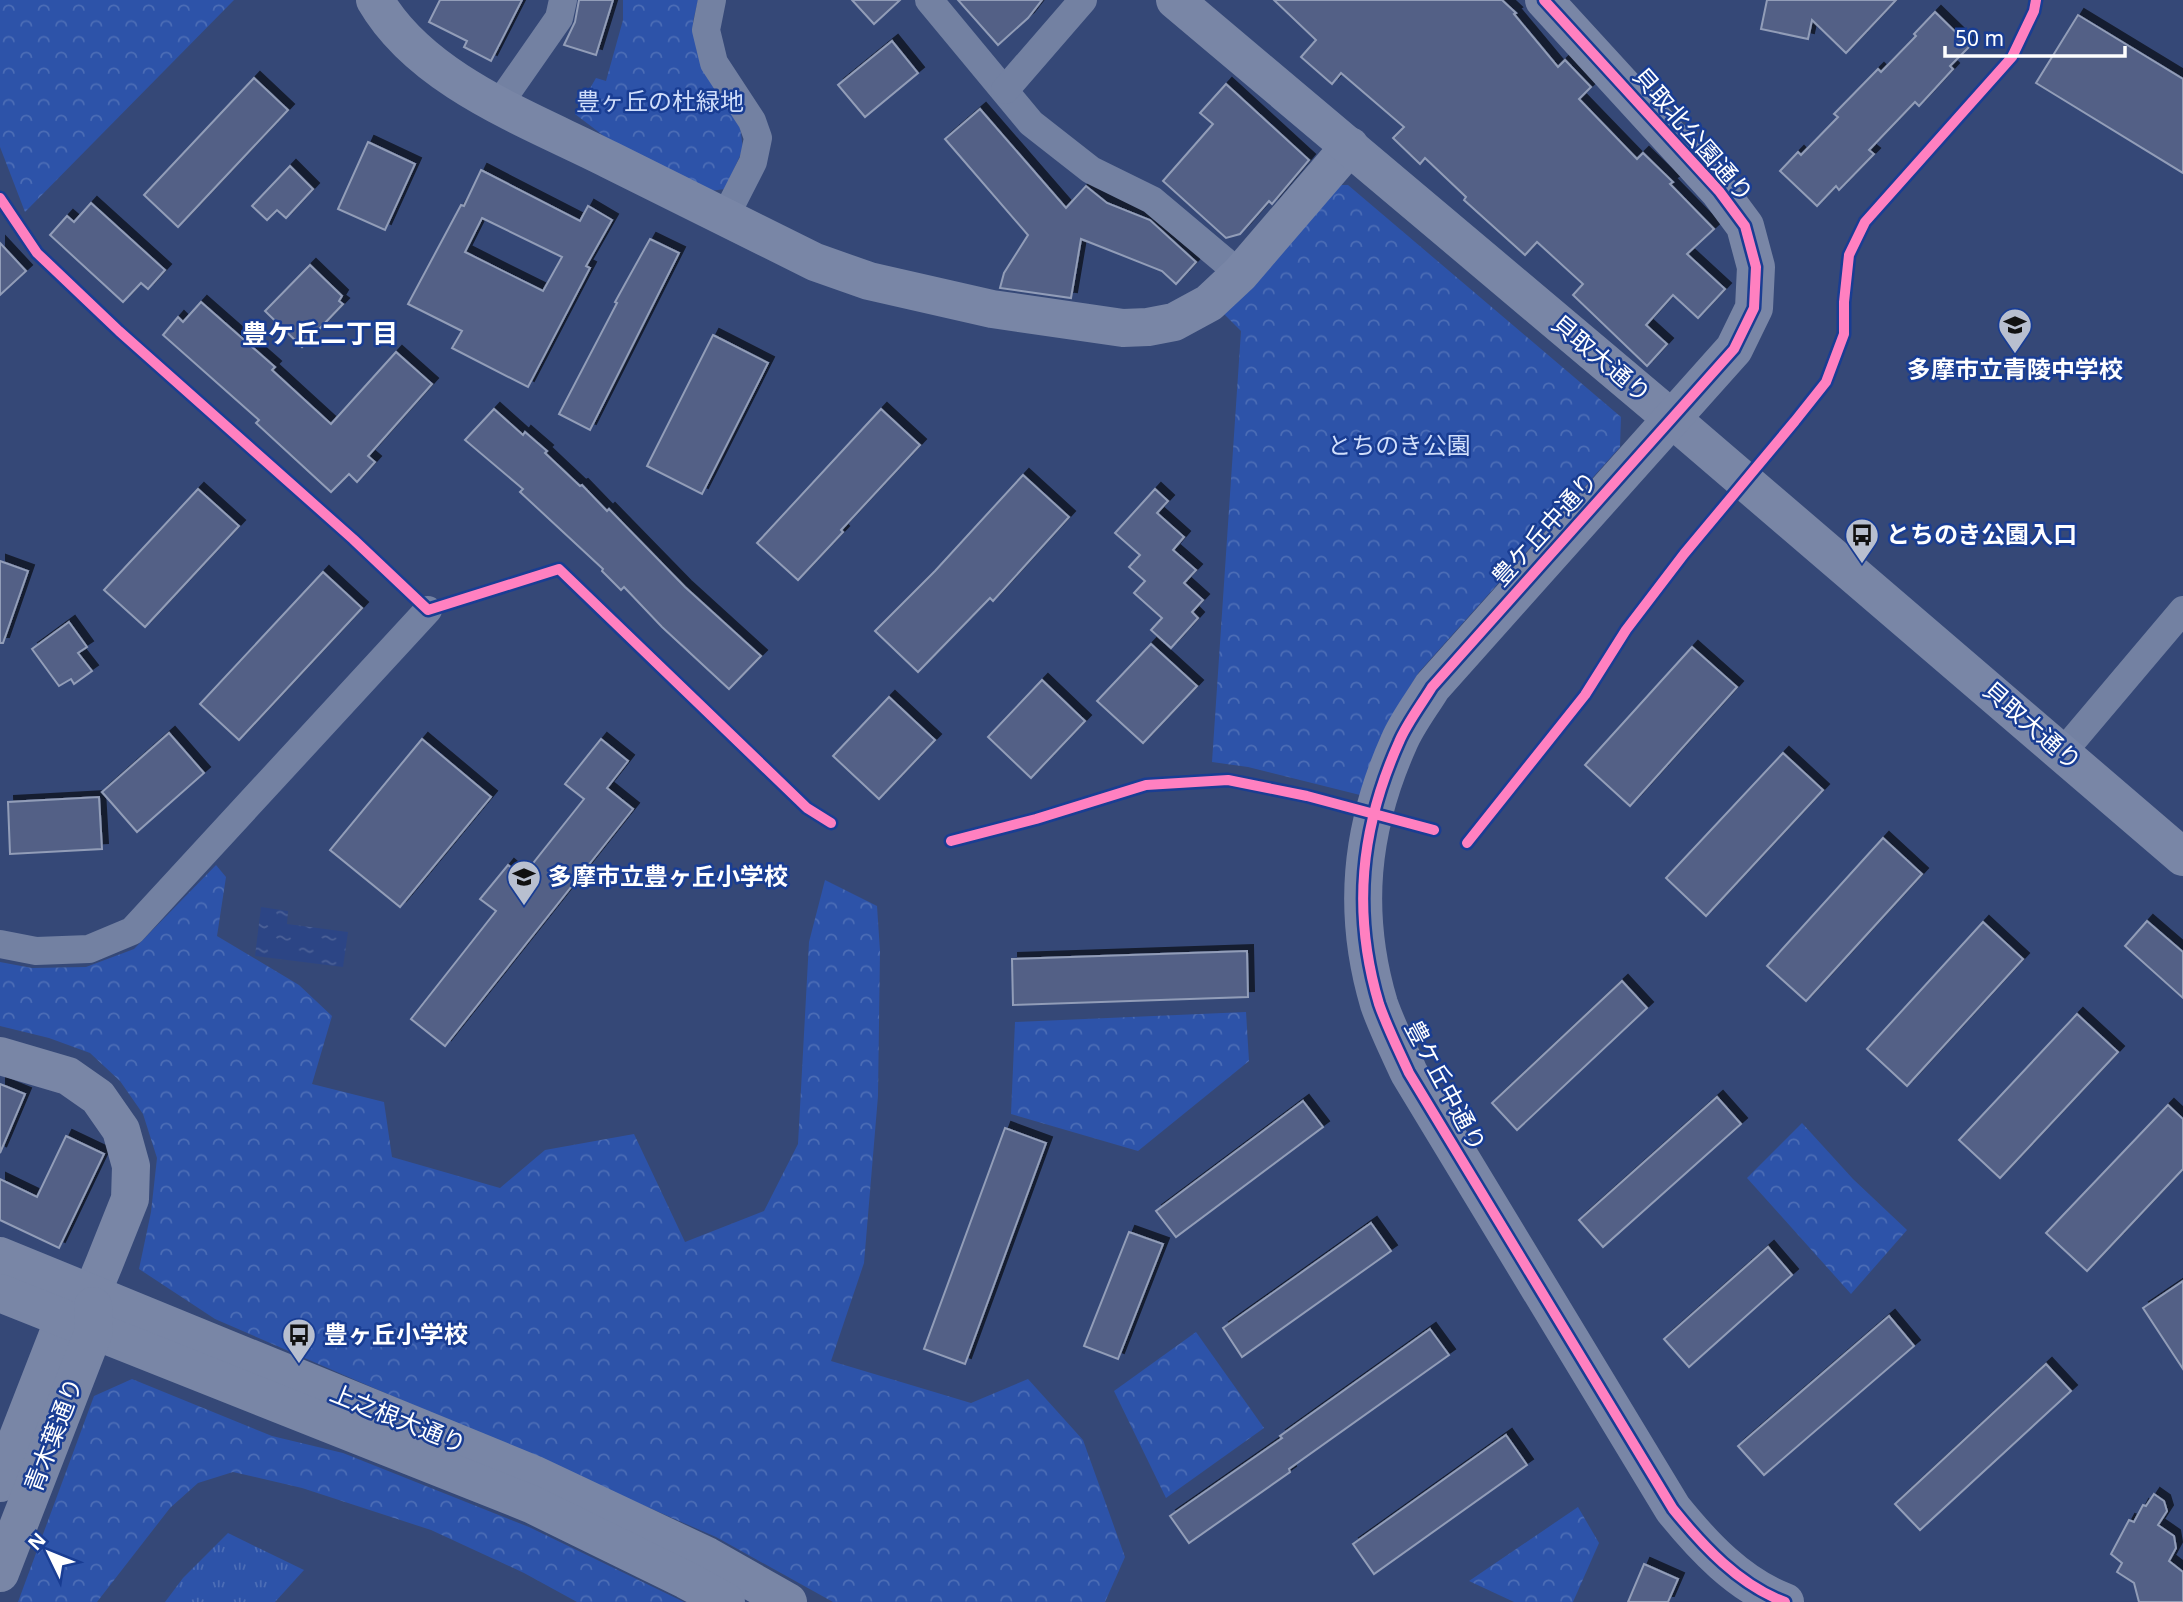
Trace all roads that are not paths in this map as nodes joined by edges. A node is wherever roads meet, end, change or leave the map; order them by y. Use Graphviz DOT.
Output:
graph roads {
  1 [pos="374,0"];
  2 [pos="563,0"];
  3 [pos="712,0"];
  4 [pos="929,0"];
  5 [pos="1083,0"];
  6 [pos="1175,0"];
  7 [pos="1544,0"];
  8 [pos="1005,90"];
  9 [pos="499,104"];
  10 [pos="1350,146"];
  11 [pos="725,217"];
  12 [pos="1240,274"];
  13 [pos="1671,418"];
  14 [pos="428,610"];
  15 [pos="2183,610"];
  16 [pos="2063,752"];
  17 [pos="2183,857"];
  18 [pos="0,944"];
  19 [pos="0,1056"];
  20 [pos="0,1256"];
  21 [pos="0,1293"];
  22 [pos="92,1293"];
  23 [pos="79,1325"];
  24 [pos="0,1483"];
  25 [pos="0,1573"];
  26 [pos="1739,1591"];
  27 [pos="726,1602"];
  28 [pos="788,1602"];
  29 [pos="1785,1602"];
  1 -- 9 [label="street"];
  2 -- 9 [label="street"];
  3 -- 11 [label="street"];
  4 -- 8 [label="street"];
  5 -- 8 [label="street"];
  6 -- 10 [label="street, 貝取大通り"];
  7 -- 13 [label="street, 貝取北公園通り"];
  8 -- 12 [label="street"];
  9 -- 11 [label="street"];
  10 -- 12 [label="street"];
  10 -- 13 [label="street, 貝取大通り"];
  11 -- 12 [label="street"];
  13 -- 16 [label="street, 貝取大通り"];
  13 -- 26 [label="street, 豊ケ丘中通り"];
  14 -- 18 [label="street"];
  15 -- 16 [label="street"];
  16 -- 17 [label="street, 貝取大通り"];
  19 -- 22 [label="street"];
  20 -- 22 [label="street, 上之根大通り"];
  21 -- 23 [label="street, 上之根大通り"];
  22 -- 23 [label="street, 青木葉通り"];
  22 -- 28 [label="street, 上之根大通り"];
  23 -- 24 [label="street, 青木葉通り"];
  23 -- 25 [label="street, 青木葉通り"];
  23 -- 27 [label="street, 上之根大通り"];
  26 -- 29 [label="street, 豊ケ丘中通り"];
}
